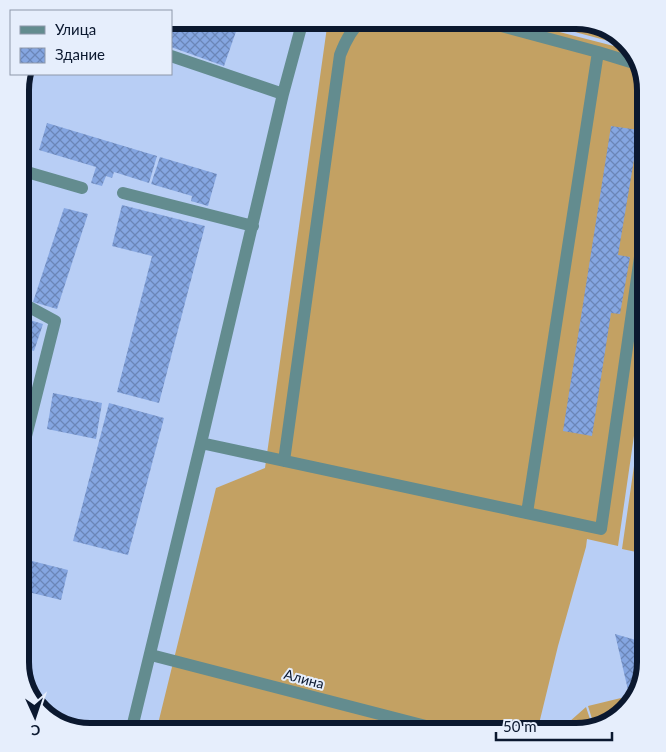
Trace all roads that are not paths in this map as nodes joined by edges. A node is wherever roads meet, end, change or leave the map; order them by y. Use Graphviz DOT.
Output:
graph roads {
  1 [pos="301,29"];
  2 [pos="354,29"];
  3 [pos="512,29"];
  4 [pos="598,52"];
  5 [pos="172,56"];
  6 [pos="630,62"];
  7 [pos="283,94"];
  8 [pos="29,173"];
  9 [pos="82,188"];
  10 [pos="123,193"];
  11 [pos="253,226"];
  12 [pos="637,279"];
  13 [pos="29,307"];
  14 [pos="29,425"];
  15 [pos="201,443"];
  16 [pos="284,461"];
  17 [pos="527,513"];
  18 [pos="151,655"];
  19 [pos="133,723"];
  20 [pos="414,723"];
  1 -- 7 [label="street"];
  2 -- 16 [label="street"];
  3 -- 4 [label="street"];
  4 -- 6 [label="street"];
  4 -- 17 [label="street"];
  5 -- 7 [label="street"];
  7 -- 11 [label="street"];
  8 -- 9 [label="street"];
  10 -- 11 [label="street"];
  11 -- 15 [label="street"];
  12 -- 17 [label="street"];
  13 -- 14 [label="street"];
  15 -- 16 [label="street"];
  15 -- 18 [label="street"];
  16 -- 17 [label="street"];
  18 -- 19 [label="street"];
  18 -- 20 [label="street, Алина"];
}
